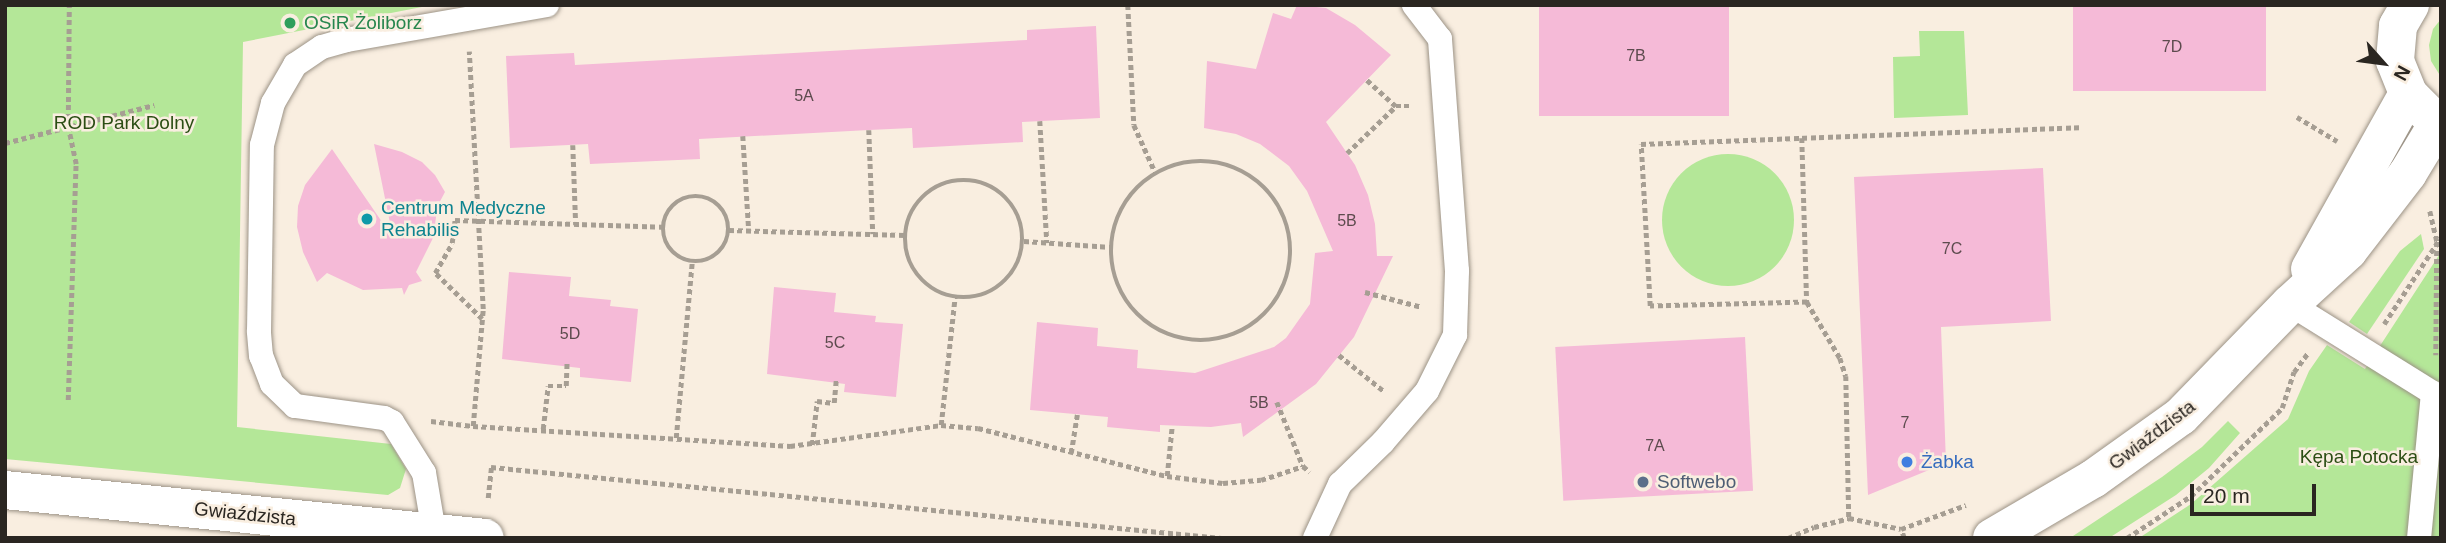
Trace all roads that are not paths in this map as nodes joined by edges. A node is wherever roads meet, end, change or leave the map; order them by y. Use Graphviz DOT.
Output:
graph roads {
  1 [pos="547,5"];
  2 [pos="1414,5"];
  3 [pos="2410,5"];
  4 [pos="2408,94"];
  5 [pos="2440,120"];
  6 [pos="2290,304"];
  7 [pos="5,490"];
  8 [pos="434,532"];
  9 [pos="485,538"];
  10 [pos="1315,538"];
  11 [pos="1992,538"];
  12 [pos="2419,538"];
  1 -- 8 [label="lane"];
  2 -- 10 [label="lane"];
  3 -- 4 [label="street"];
  4 -- 5 [label="street"];
  4 -- 6 [label="street, Gwiaździsta"];
  5 -- 6 [label="street, Gwiaździsta"];
  6 -- 11 [label="street, Gwiaździsta"];
  6 -- 12 [label="lane"];
  7 -- 8 [label="street, Gwiaździsta"];
  8 -- 9 [label="street, Gwiaździsta"];
}
